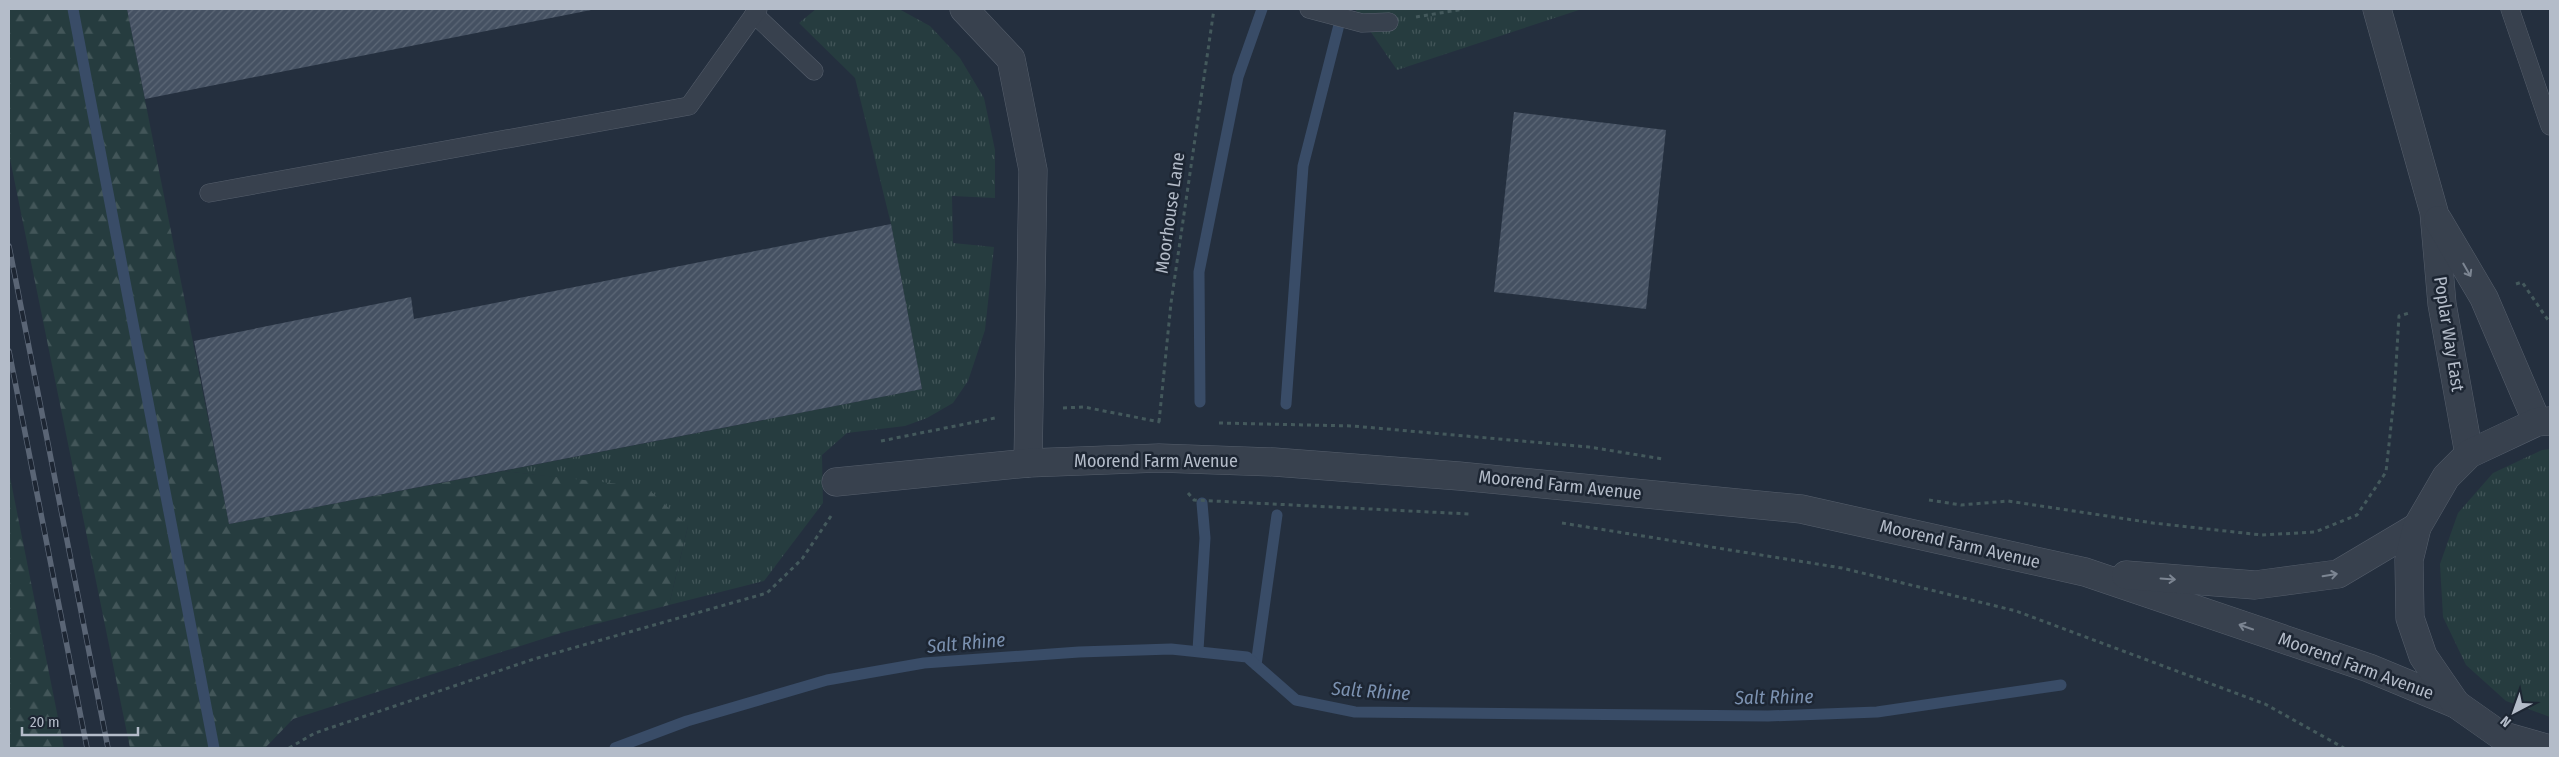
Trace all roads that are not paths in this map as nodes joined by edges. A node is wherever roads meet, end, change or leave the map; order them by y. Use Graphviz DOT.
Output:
graph roads {
  1 [pos="964,9"];
  2 [pos="2377,9"];
  3 [pos="2510,9"];
  4 [pos="756,11"];
  5 [pos="1315,11"];
  6 [pos="1389,22"];
  7 [pos="814,71"];
  8 [pos="2550,126"];
  9 [pos="209,193"];
  10 [pos="2434,212"];
  11 [pos="2544,422"];
  12 [pos="2469,454"];
  13 [pos="1028,463"];
  14 [pos="836,482"];
  15 [pos="2417,527"];
  16 [pos="2085,572"];
  17 [pos="2456,704"];
  18 [pos="2546,748"];
  1 -- 13 [label="street"];
  2 -- 10 [label="street, Poplar Way East"];
  3 -- 8 [label="lane"];
  4 -- 7 [label="lane"];
  4 -- 9 [label="lane"];
  5 -- 6 [label="lane"];
  10 -- 11 [label="street, Poplar Way East, one-way"];
  10 -- 12 [label="street, Poplar Way East"];
  11 -- 12 [label="street"];
  12 -- 15 [label="street"];
  13 -- 14 [label="street, Moorend Farm Avenue"];
  13 -- 16 [label="street, Moorend Farm Avenue"];
  16 -- 15 [label="street, Moorend Farm Avenue, one-way"];
  15 -- 17 [label="street"];
  17 -- 16 [label="street, Moorend Farm Avenue, one-way"];
  17 -- 18 [label="street"];
}
